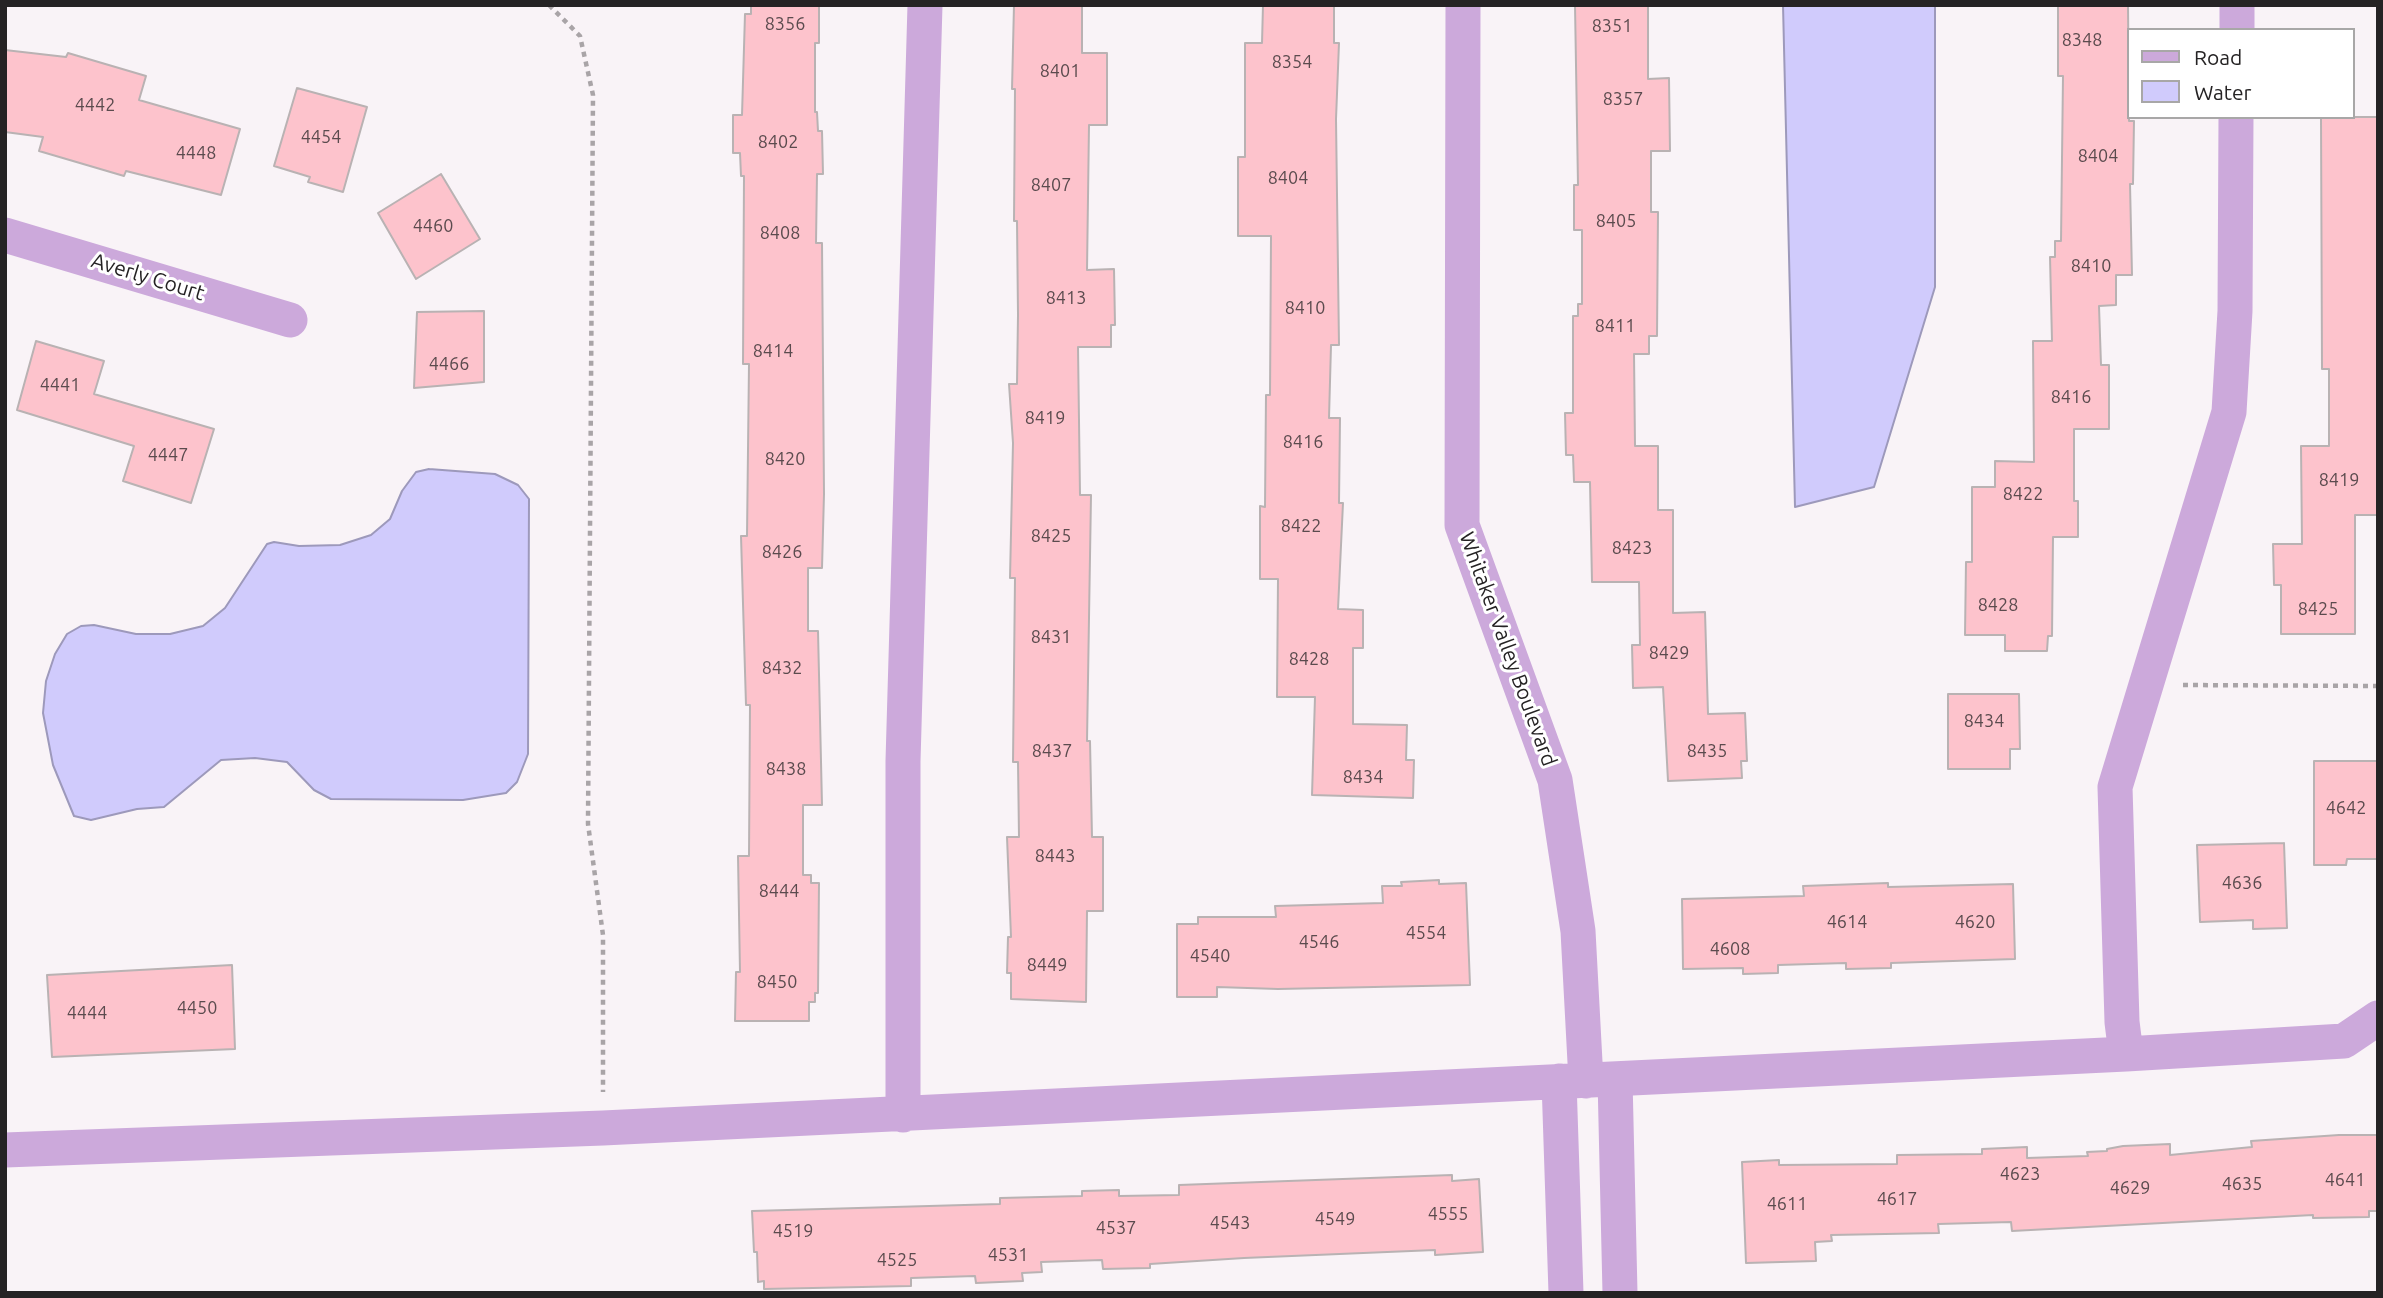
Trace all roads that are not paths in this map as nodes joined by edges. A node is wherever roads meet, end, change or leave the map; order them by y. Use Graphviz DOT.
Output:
graph roads {
  1 [pos="925,5"];
  2 [pos="1464,5"];
  3 [pos="2237,5"];
  4 [pos="2237,28"];
  5 [pos="2236,119"];
  6 [pos="5,235"];
  7 [pos="290,320"];
  8 [pos="2378,1018"];
  9 [pos="2126,1054"];
  10 [pos="1587,1080"];
  11 [pos="903,1115"];
  12 [pos="5,1150"];
  13 [pos="1566,1293"];
  14 [pos="1620,1293"];
  1 -- 11 [label="street"];
  2 -- 10 [label="street, Whitaker Valley Boulevard"];
  3 -- 4 [label="street"];
  5 -- 9 [label="street"];
  6 -- 7 [label="street, Averly Court"];
  8 -- 9 [label="street"];
  9 -- 10 [label="street"];
  10 -- 11 [label="street"];
  10 -- 13 [label="street, Whitaker Valley Boulevard"];
  10 -- 14 [label="street, Whitaker Valley Boulevard"];
  11 -- 12 [label="street"];
}
